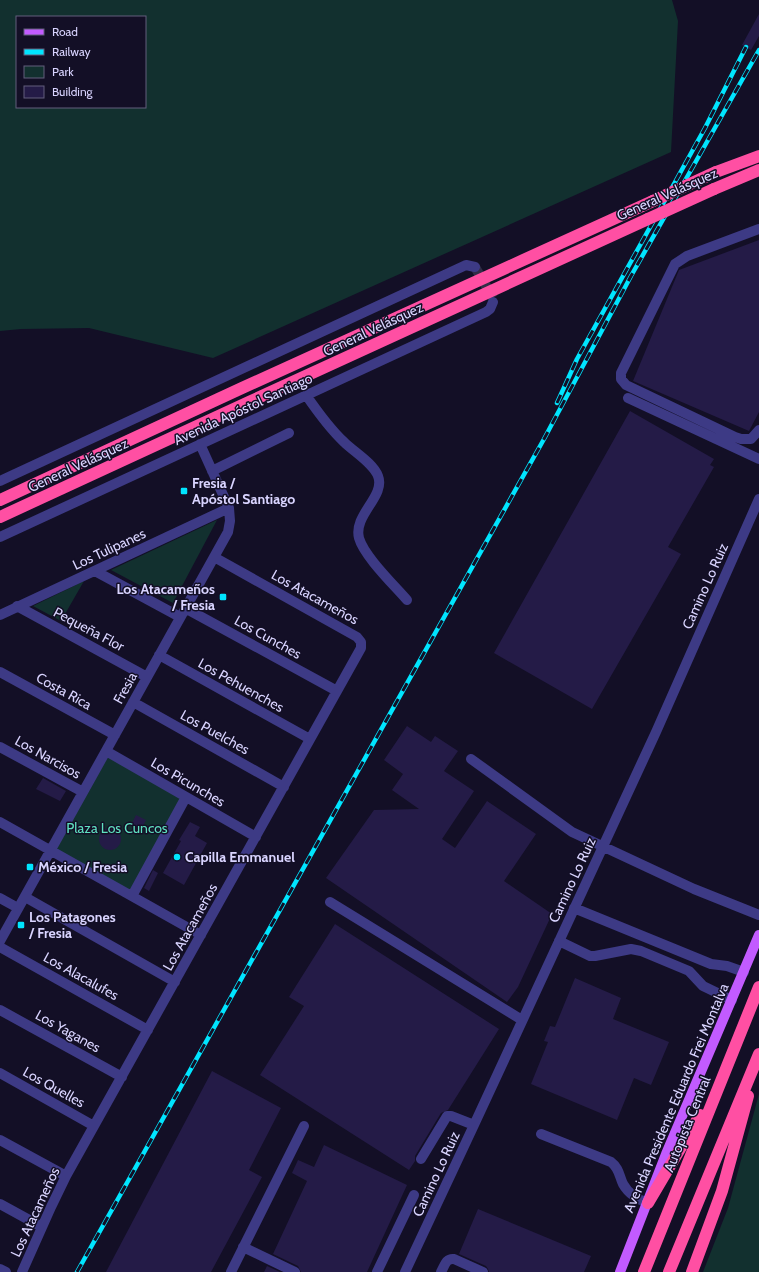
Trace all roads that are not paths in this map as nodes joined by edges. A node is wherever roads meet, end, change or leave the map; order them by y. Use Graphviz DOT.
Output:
graph roads {
  1 [pos="759,156"];
  2 [pos="759,170"];
  3 [pos="759,230"];
  4 [pos="475,267"];
  5 [pos="493,302"];
  6 [pos="306,395"];
  7 [pos="628,398"];
  8 [pos="759,430"];
  9 [pos="289,433"];
  10 [pos="200,444"];
  11 [pos="759,459"];
  12 [pos="212,470"];
  13 [pos="0,481"];
  14 [pos="759,499"];
  15 [pos="0,500"];
  16 [pos="229,508"];
  17 [pos="0,517"];
  18 [pos="0,536"];
  19 [pos="214,557"];
  20 [pos="95,571"];
  21 [pos="407,600"];
  22 [pos="17,606"];
  23 [pos="183,612"];
  24 [pos="0,614"];
  25 [pos="159,655"];
  26 [pos="0,672"];
  27 [pos="147,677"];
  28 [pos="337,691"];
  29 [pos="133,702"];
  30 [pos="115,735"];
  31 [pos="310,739"];
  32 [pos="0,746"];
  33 [pos="106,752"];
  34 [pos="471,760"];
  35 [pos="284,787"];
  36 [pos="83,792"];
  37 [pos="186,797"];
  38 [pos="0,822"];
  39 [pos="256,837"];
  40 [pos="603,847"];
  41 [pos="51,850"];
  42 [pos="132,896"];
  43 [pos="25,897"];
  44 [pos="0,898"];
  45 [pos="330,902"];
  46 [pos="18,908"];
  47 [pos="574,908"];
  48 [pos="759,915"];
  49 [pos="201,935"];
  50 [pos="759,935"];
  51 [pos="0,941"];
  52 [pos="559,941"];
  53 [pos="0,947"];
  54 [pos="744,972"];
  55 [pos="175,982"];
  56 [pos="759,986"];
  57 [pos="732,1000"];
  58 [pos="0,1010"];
  59 [pos="522,1020"];
  60 [pos="148,1030"];
  61 [pos="759,1055"];
  62 [pos="0,1073"];
  63 [pos="724,1074"];
  64 [pos="122,1077"];
  65 [pos="474,1125"];
  66 [pos="94,1126"];
  67 [pos="304,1126"];
  68 [pos="541,1134"];
  69 [pos="0,1140"];
  70 [pos="421,1159"];
  71 [pos="66,1176"];
  72 [pos="414,1195"];
  73 [pos="648,1203"];
  74 [pos="0,1204"];
  75 [pos="42,1227"];
  76 [pos="243,1248"];
  77 [pos="0,1269"];
  78 [pos="6,1272"];
  79 [pos="22,1272"];
  80 [pos="231,1272"];
  81 [pos="295,1272"];
  82 [pos="377,1272"];
  83 [pos="405,1272"];
  84 [pos="441,1272"];
  85 [pos="483,1272"];
  86 [pos="620,1272"];
  87 [pos="644,1272"];
  88 [pos="669,1272"];
  89 [pos="692,1272"];
  1 -- 15 [label="highway, General Velásquez, bridge"];
  2 -- 17 [label="highway, General Velásquez, bridge"];
  3 -- 8 [label="street"];
  4 -- 13 [label="street"];
  5 -- 6 [label="street, Avenida Apóstol Santiago"];
  6 -- 10 [label="street, Avenida Apóstol Santiago"];
  6 -- 21 [label="street"];
  7 -- 11 [label="street"];
  9 -- 12 [label="street"];
  10 -- 12 [label="street, Fresia"];
  10 -- 18 [label="street, Avenida Apóstol Santiago"];
  12 -- 16 [label="street, Fresia"];
  14 -- 40 [label="street, Camino Lo Ruiz"];
  16 -- 19 [label="street, Fresia"];
  16 -- 20 [label="street, Los Tulipanes"];
  19 -- 23 [label="street, Fresia"];
  19 -- 28 [label="street, Los Atacameños"];
  20 -- 22 [label="street, Los Tulipanes"];
  20 -- 23 [label="street, Los Cunches"];
  22 -- 24 [label="street, Los Tulipanes"];
  22 -- 27 [label="street, Pequeña Flor"];
  23 -- 25 [label="street, Fresia"];
  23 -- 28 [label="street, Los Cunches"];
  25 -- 27 [label="street, Fresia"];
  25 -- 31 [label="street, Los Pehuenches"];
  26 -- 30 [label="street, Costa Rica"];
  27 -- 29 [label="street, Fresia"];
  28 -- 31 [label="street, Los Atacameños"];
  29 -- 30 [label="street, Fresia"];
  29 -- 35 [label="street, Los Puelches"];
  30 -- 33 [label="street, Fresia"];
  31 -- 35 [label="street, Los Atacameños"];
  32 -- 36 [label="street, Los Narcisos"];
  33 -- 36 [label="street, Fresia"];
  33 -- 37 [label="street, Los Picunches"];
  34 -- 40 [label="street"];
  35 -- 39 [label="street, Los Atacameños"];
  36 -- 41 [label="street, Fresia"];
  37 -- 39 [label="street, Los Picunches"];
  37 -- 42 [label="street"];
  38 -- 41 [label="street"];
  39 -- 49 [label="street, Los Atacameños"];
  40 -- 47 [label="street, Camino Lo Ruiz"];
  40 -- 48 [label="street"];
  41 -- 42 [label="street"];
  41 -- 43 [label="street, Fresia"];
  42 -- 49 [label="street"];
  43 -- 46 [label="street, Fresia"];
  43 -- 55 [label="street"];
  44 -- 46 [label="street"];
  45 -- 59 [label="street"];
  46 -- 51 [label="street, Fresia"];
  47 -- 52 [label="street, Camino Lo Ruiz"];
  47 -- 54 [label="street"];
  49 -- 55 [label="street, Los Atacameños"];
  50 -- 54 [label="main road, Avenida Presidente Eduardo Frei Montalva"];
  52 -- 57 [label="street"];
  52 -- 59 [label="street, Camino Lo Ruiz"];
  53 -- 60 [label="street, Los Alacalufes"];
  54 -- 57 [label="main road, Avenida Presidente Eduardo Frei Montalva"];
  55 -- 60 [label="street, Los Atacameños"];
  56 -- 63 [label="highway, Autopista Central"];
  57 -- 73 [label="main road, Avenida Presidente Eduardo Frei Montalva"];
  58 -- 64 [label="street, Los Yaganes"];
  59 -- 65 [label="street, Camino Lo Ruiz"];
  60 -- 64 [label="street, Los Atacameños"];
  61 -- 88 [label="highway"];
  61 -- 89 [label="highway"];
  62 -- 66 [label="street, Los Quelles"];
  63 -- 73 [label="highway"];
  63 -- 87 [label="highway, Autopista Central"];
  64 -- 66 [label="street, Los Atacameños"];
  65 -- 70 [label="street"];
  65 -- 83 [label="street, Camino Lo Ruiz"];
  66 -- 71 [label="street, Los Atacameños"];
  67 -- 76 [label="street"];
  68 -- 73 [label="street"];
  69 -- 71 [label="street"];
  71 -- 75 [label="street, Los Atacameños"];
  72 -- 82 [label="street"];
  73 -- 86 [label="main road, Avenida Presidente Eduardo Frei Montalva"];
  74 -- 75 [label="street"];
  75 -- 79 [label="street, Los Atacameños"];
  76 -- 80 [label="street"];
  76 -- 81 [label="street"];
  77 -- 78 [label="street"];
  84 -- 85 [label="street"];
}
